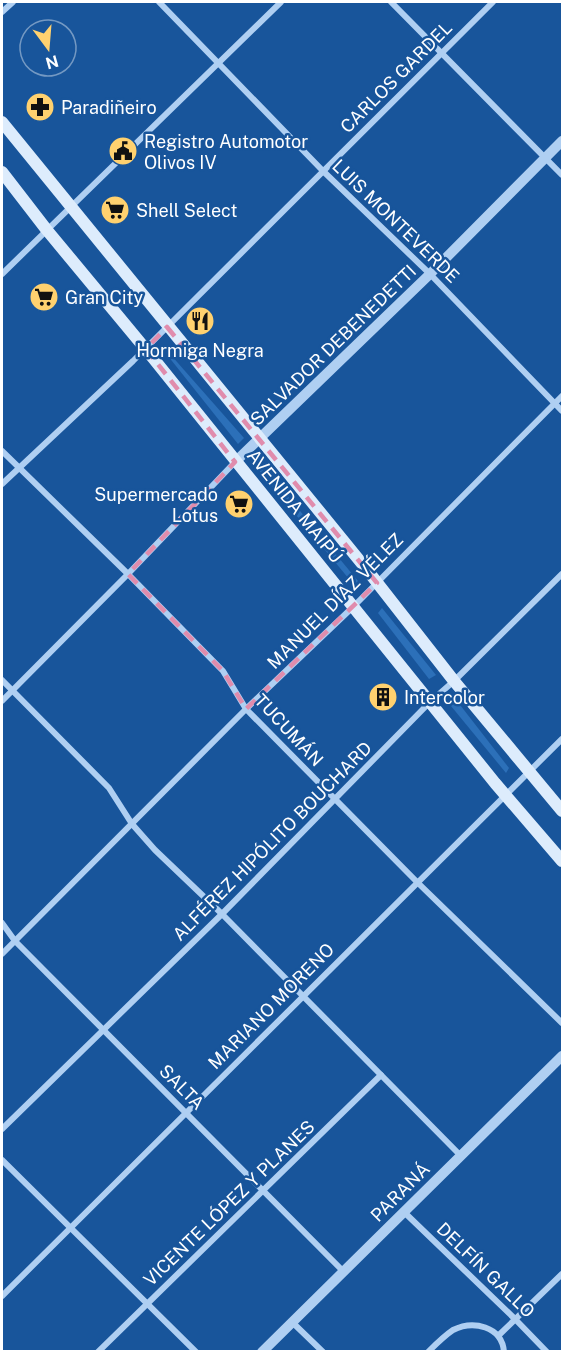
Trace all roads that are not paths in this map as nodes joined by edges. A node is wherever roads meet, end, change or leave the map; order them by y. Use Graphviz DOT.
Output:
graph roads {
  1 [pos="13,2"];
  2 [pos="159,2"];
  3 [pos="280,2"];
  4 [pos="391,2"];
  5 [pos="493,2"];
  6 [pos="2,12"];
  7 [pos="441,53"];
  8 [pos="219,63"];
  9 [pos="2,122"];
  10 [pos="562,141"];
  11 [pos="546,158"];
  12 [pos="323,171"];
  13 [pos="2,172"];
  14 [pos="562,174"];
  15 [pos="71,208"];
  16 [pos="46,229"];
  17 [pos="2,274"];
  18 [pos="430,274"];
  19 [pos="167,327"];
  20 [pos="146,349"];
  21 [pos="562,396"];
  22 [pos="555,404"];
  23 [pos="562,411"];
  24 [pos="259,439"];
  25 [pos="2,451"];
  26 [pos="235,462"];
  27 [pos="18,467"];
  28 [pos="2,484"];
  29 [pos="128,574"];
  30 [pos="562,574"];
  31 [pos="376,583"];
  32 [pos="354,606"];
  33 [pos="2,680"];
  34 [pos="454,681"];
  35 [pos="12,691"];
  36 [pos="2,701"];
  37 [pos="430,702"];
  38 [pos="246,709"];
  39 [pos="562,739"];
  40 [pos="530,771"];
  41 [pos="506,795"];
  42 [pos="335,799"];
  43 [pos="562,811"];
  44 [pos="132,824"];
  45 [pos="562,861"];
  46 [pos="417,882"];
  47 [pos="222,914"];
  48 [pos="2,923"];
  49 [pos="15,941"];
  50 [pos="2,954"];
  51 [pos="303,996"];
  52 [pos="562,1023"];
  53 [pos="103,1029"];
  54 [pos="562,1056"];
  55 [pos="381,1075"];
  56 [pos="186,1112"];
  57 [pos="2,1129"];
  58 [pos="461,1156"];
  59 [pos="2,1160"];
  60 [pos="263,1190"];
  61 [pos="404,1212"];
  62 [pos="70,1228"];
  63 [pos="343,1271"];
  64 [pos="562,1274"];
  65 [pos="2,1296"];
  66 [pos="147,1303"];
  67 [pos="515,1319"];
  68 [pos="292,1322"];
  69 [pos="499,1335"];
  70 [pos="98,1352"];
  71 [pos="196,1352"];
  72 [pos="262,1352"];
  73 [pos="323,1352"];
  74 [pos="428,1352"];
  75 [pos="504,1352"];
  76 [pos="547,1352"];
  1 -- 6 [label="street"];
  2 -- 8 [label="street, LUIS MONTEVERDE"];
  3 -- 8 [label="street"];
  4 -- 7 [label="street"];
  5 -- 7 [label="street, CARLOS GARDEL"];
  7 -- 11 [label="street"];
  7 -- 12 [label="street, CARLOS GARDEL"];
  8 -- 12 [label="street, LUIS MONTEVERDE"];
  8 -- 15 [label="street"];
  9 -- 15 [label="main road, AVENIDA MAIPÚ"];
  10 -- 11 [label="street, SALVADOR DEBENEDETTI"];
  11 -- 14 [label="street"];
  11 -- 18 [label="street, SALVADOR DEBENEDETTI"];
  12 -- 18 [label="street, LUIS MONTEVERDE"];
  12 -- 19 [label="street, CARLOS GARDEL"];
  13 -- 16 [label="main road, AVENIDA MAIPÚ"];
  15 -- 16 [label="street"];
  15 -- 19 [label="main road, AVENIDA MAIPÚ"];
  16 -- 17 [label="street"];
  16 -- 20 [label="main road, AVENIDA MAIPÚ"];
  18 -- 22 [label="street, LUIS MONTEVERDE"];
  18 -- 24 [label="street, SALVADOR DEBENEDETTI"];
  19 -- 20 [label="street, CARLOS GARDEL"];
  19 -- 24 [label="main road, AVENIDA MAIPÚ"];
  20 -- 26 [label="main road, AVENIDA MAIPÚ"];
  20 -- 27 [label="street, CARLOS GARDEL"];
  21 -- 22 [label="street, MANUEL DÍAZ VÉLEZ"];
  22 -- 23 [label="street, LUIS MONTEVERDE"];
  22 -- 31 [label="street, MANUEL DÍAZ VÉLEZ"];
  24 -- 26 [label="street, SALVADOR DEBENEDETTI"];
  24 -- 31 [label="main road, AVENIDA MAIPÚ"];
  25 -- 27 [label="street, TUCUMÁN"];
  26 -- 29 [label="street, SALVADOR DEBENEDETTI"];
  26 -- 32 [label="main road, AVENIDA MAIPÚ"];
  27 -- 28 [label="street, CARLOS GARDEL"];
  27 -- 29 [label="street, TUCUMÁN"];
  29 -- 35 [label="street, SALVADOR DEBENEDETTI"];
  29 -- 38 [label="street, TUCUMÁN"];
  30 -- 34 [label="street, ALFÉREZ HIPÓLITO BOUCHARD"];
  31 -- 32 [label="street, MANUEL DÍAZ VÉLEZ"];
  31 -- 34 [label="main road, AVENIDA MAIPÚ"];
  32 -- 37 [label="main road, AVENIDA MAIPÚ"];
  32 -- 38 [label="street, MANUEL DÍAZ VÉLEZ"];
  33 -- 35 [label="street"];
  34 -- 37 [label="street, ALFÉREZ HIPÓLITO BOUCHARD"];
  34 -- 40 [label="main road, AVENIDA MAIPÚ"];
  35 -- 36 [label="street, SALVADOR DEBENEDETTI"];
  35 -- 44 [label="street"];
  37 -- 41 [label="main road, AVENIDA MAIPÚ"];
  37 -- 42 [label="street, ALFÉREZ HIPÓLITO BOUCHARD"];
  38 -- 42 [label="street, TUCUMÁN"];
  38 -- 44 [label="street, MANUEL DÍAZ VÉLEZ"];
  39 -- 40 [label="street, MARIANO MORENO"];
  40 -- 41 [label="street, MARIANO MORENO"];
  40 -- 43 [label="main road, AVENIDA MAIPÚ"];
  41 -- 45 [label="main road, AVENIDA MAIPÚ"];
  41 -- 46 [label="street, MARIANO MORENO"];
  42 -- 46 [label="street, TUCUMÁN"];
  42 -- 47 [label="street, ALFÉREZ HIPÓLITO BOUCHARD"];
  44 -- 47 [label="street"];
  44 -- 49 [label="street, MANUEL DÍAZ VÉLEZ"];
  46 -- 51 [label="street, MARIANO MORENO"];
  46 -- 52 [label="street, TUCUMÁN"];
  47 -- 51 [label="street"];
  47 -- 53 [label="street, ALFÉREZ HIPÓLITO BOUCHARD"];
  48 -- 49 [label="street, SALTA"];
  49 -- 50 [label="street, MANUEL DÍAZ VÉLEZ"];
  49 -- 53 [label="street, SALTA"];
  51 -- 55 [label="street"];
  51 -- 56 [label="street, MARIANO MORENO"];
  53 -- 56 [label="street, SALTA"];
  53 -- 57 [label="street, ALFÉREZ HIPÓLITO BOUCHARD"];
  54 -- 58 [label="street, PARANÁ"];
  55 -- 58 [label="street"];
  55 -- 60 [label="street, VICENTE LÓPEZ Y PLANES"];
  56 -- 60 [label="street, SALTA"];
  56 -- 62 [label="street, MARIANO MORENO"];
  58 -- 61 [label="street, PARANÁ"];
  59 -- 62 [label="street"];
  60 -- 63 [label="street, SALTA"];
  60 -- 66 [label="street, VICENTE LÓPEZ Y PLANES"];
  61 -- 63 [label="street, PARANÁ"];
  61 -- 67 [label="street, DELFÍN GALLO"];
  62 -- 65 [label="street, MARIANO MORENO"];
  62 -- 66 [label="street"];
  63 -- 68 [label="street, PARANÁ"];
  64 -- 67 [label="street"];
  66 -- 70 [label="street, VICENTE LÓPEZ Y PLANES"];
  66 -- 71 [label="street"];
  67 -- 69 [label="street"];
  67 -- 76 [label="street, DELFÍN GALLO"];
  68 -- 72 [label="street, PARANÁ"];
  68 -- 73 [label="street"];
  69 -- 74 [label="street"];
  69 -- 75 [label="street"];
}
